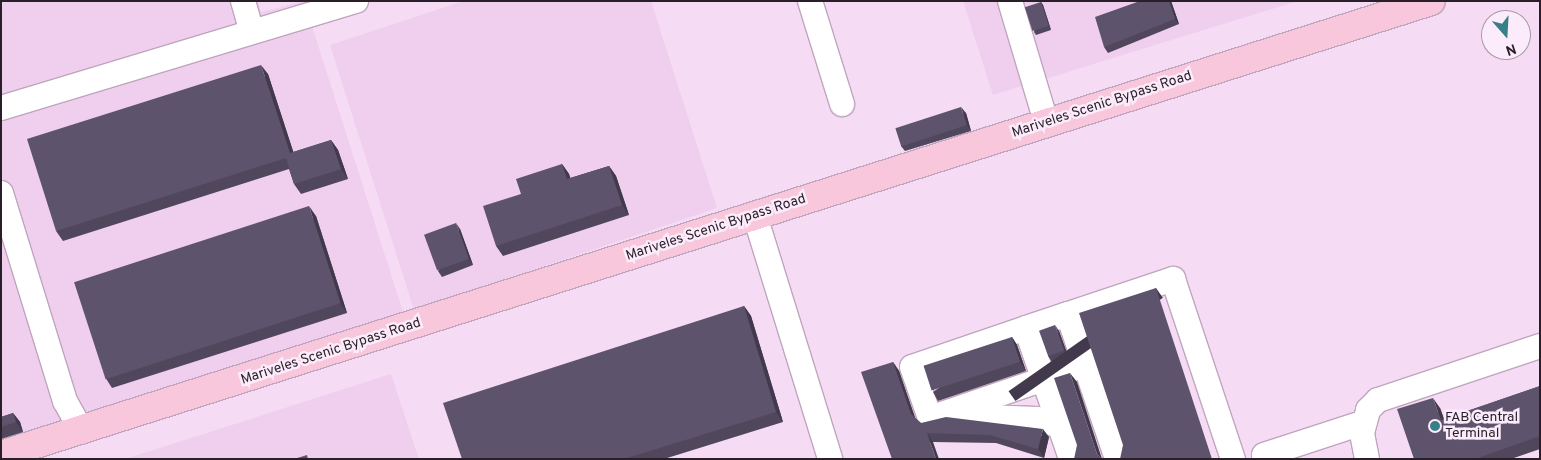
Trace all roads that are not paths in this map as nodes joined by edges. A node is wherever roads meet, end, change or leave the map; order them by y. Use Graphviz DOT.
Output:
graph roads {
  1 [pos="243,1"];
  2 [pos="356,1"];
  3 [pos="810,1"];
  4 [pos="1010,1"];
  5 [pos="1431,1"];
  6 [pos="252,32"];
  7 [pos="842,104"];
  8 [pos="1,108"];
  9 [pos="1046,122"];
  10 [pos="1,193"];
  11 [pos="755,216"];
  12 [pos="1068,314"];
  13 [pos="1026,328"];
  14 [pos="1540,346"];
  15 [pos="1085,365"];
  16 [pos="1044,380"];
  17 [pos="930,418"];
  18 [pos="1365,422"];
  19 [pos="1060,426"];
  20 [pos="82,432"];
  21 [pos="2,455"];
  22 [pos="1226,457"];
  23 [pos="3,459"];
  24 [pos="830,459"];
  25 [pos="1071,459"];
  26 [pos="1117,459"];
  27 [pos="1266,459"];
  28 [pos="1367,459"];
  1 -- 6 [label="lane"];
  2 -- 6 [label="lane"];
  3 -- 7 [label="lane"];
  4 -- 9 [label="lane"];
  5 -- 9 [label="main road, Mariveles Scenic Bypass Road"];
  6 -- 8 [label="lane"];
  9 -- 11 [label="main road, Mariveles Scenic Bypass Road"];
  10 -- 20 [label="lane"];
  11 -- 20 [label="main road, Mariveles Scenic Bypass Road"];
  11 -- 24 [label="lane"];
  12 -- 13 [label="lane"];
  12 -- 15 [label="lane"];
  12 -- 22 [label="lane"];
  13 -- 16 [label="lane"];
  13 -- 17 [label="lane"];
  14 -- 18 [label="lane"];
  15 -- 16 [label="lane"];
  15 -- 26 [label="lane"];
  16 -- 17 [label="lane"];
  16 -- 19 [label="lane"];
  17 -- 19 [label="lane"];
  18 -- 27 [label="lane"];
  18 -- 28 [label="lane"];
  19 -- 25 [label="lane"];
  20 -- 21 [label="main road, Mariveles Scenic Bypass Road"];
  21 -- 23 [label="main road"];
}
